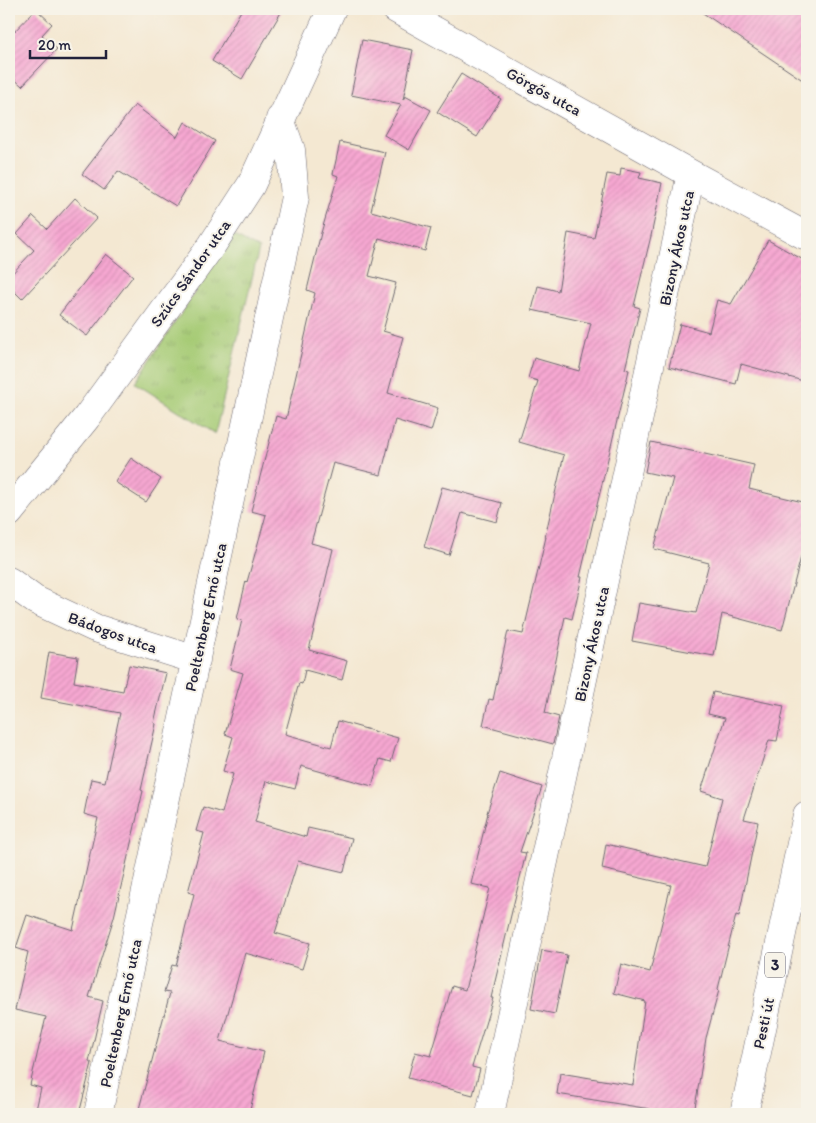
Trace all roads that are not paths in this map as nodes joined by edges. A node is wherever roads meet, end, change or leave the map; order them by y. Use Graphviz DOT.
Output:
graph roads {
  1 [pos="332,9"];
  2 [pos="396,9"];
  3 [pos="280,119"];
  4 [pos="692,174"];
  5 [pos="807,234"];
  6 [pos="9,513"];
  7 [pos="9,581"];
  8 [pos="196,660"];
  9 [pos="807,815"];
  10 [pos="98,1114"];
  11 [pos="490,1114"];
  12 [pos="744,1114"];
  1 -- 3 [label="street, Szűcs Sándor utca"];
  2 -- 4 [label="street, Görgős utca"];
  3 -- 6 [label="street, Szűcs Sándor utca"];
  3 -- 8 [label="street, Poeltenberg Ernő utca"];
  4 -- 5 [label="street, Görgős utca"];
  4 -- 11 [label="street, Bizony Ákos utca"];
  7 -- 8 [label="street, Bádogos utca"];
  8 -- 10 [label="street, Poeltenberg Ernő utca"];
  9 -- 12 [label="street, Pesti út / 3"];
}
